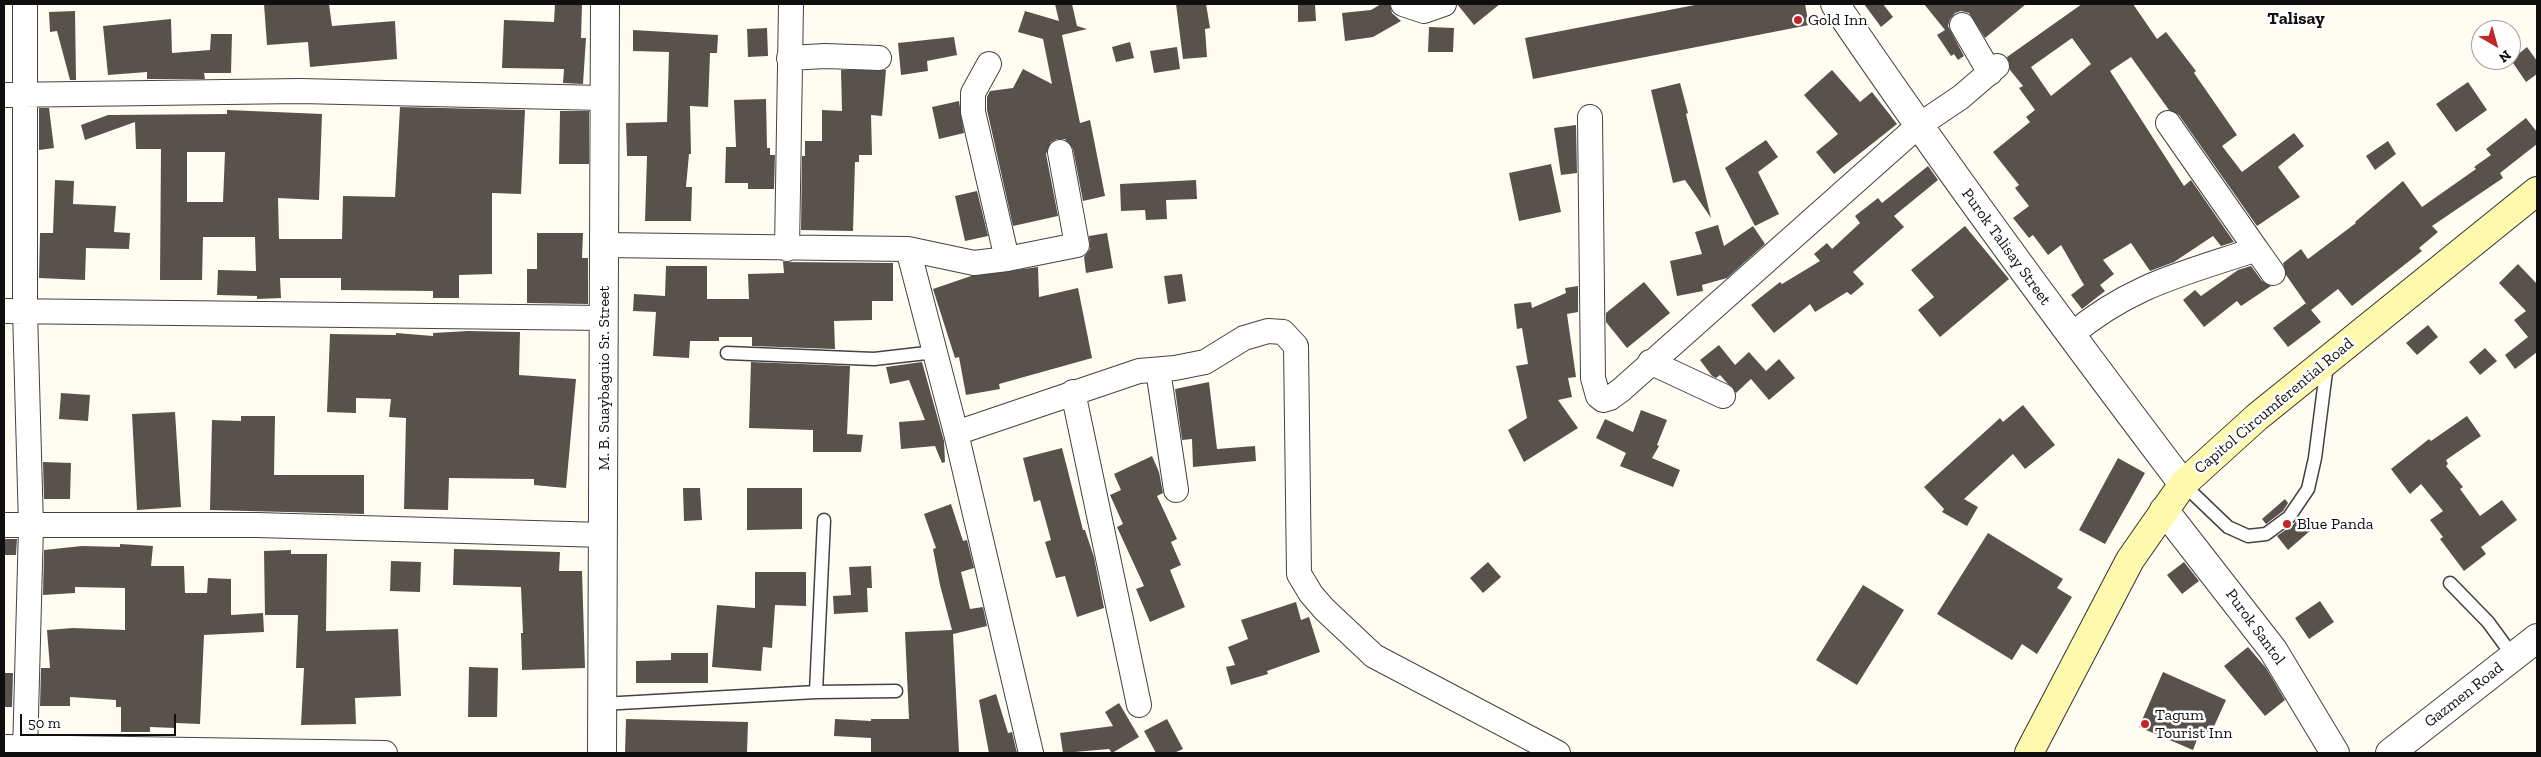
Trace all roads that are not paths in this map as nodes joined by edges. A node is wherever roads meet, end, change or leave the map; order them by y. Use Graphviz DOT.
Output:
graph roads {
  1 [pos="25,4"];
  2 [pos="605,4"];
  3 [pos="791,4"];
  4 [pos="1402,4"];
  5 [pos="1444,4"];
  6 [pos="1835,4"];
  7 [pos="1962,26"];
  8 [pos="789,58"];
  9 [pos="879,58"];
  10 [pos="989,64"];
  11 [pos="15,95"];
  12 [pos="604,98"];
  13 [pos="1590,117"];
  14 [pos="2168,123"];
  15 [pos="1918,126"];
  16 [pos="1060,152"];
  17 [pos="2537,191"];
  18 [pos="604,245"];
  19 [pos="787,249"];
  20 [pos="2256,249"];
  21 [pos="908,250"];
  22 [pos="1008,259"];
  23 [pos="2273,273"];
  24 [pos="14,311"];
  25 [pos="605,318"];
  26 [pos="2070,336"];
  27 [pos="935,352"];
  28 [pos="727,353"];
  29 [pos="2328,360"];
  30 [pos="1650,362"];
  31 [pos="1158,370"];
  32 [pos="1073,392"];
  33 [pos="1724,396"];
  34 [pos="956,433"];
  35 [pos="2183,484"];
  36 [pos="1176,490"];
  37 [pos="2164,510"];
  38 [pos="824,520"];
  39 [pos="4,525"];
  40 [pos="31,526"];
  41 [pos="603,535"];
  42 [pos="2450,583"];
  43 [pos="2537,638"];
  44 [pos="2513,656"];
  45 [pos="896,691"];
  46 [pos="816,692"];
  47 [pos="602,704"];
  48 [pos="1139,705"];
  49 [pos="18,749"];
  50 [pos="304,752"];
  51 [pos="385,753"];
  52 [pos="602,753"];
  53 [pos="1032,753"];
  54 [pos="1558,753"];
  55 [pos="2029,753"];
  56 [pos="2335,753"];
  57 [pos="2390,753"];
  1 -- 11 [label="street"];
  2 -- 12 [label="street, M. B. Suaybaguio Sr. Street"];
  3 -- 8 [label="street"];
  4 -- 5 [label="street"];
  6 -- 15 [label="street, Purok Talisay Street"];
  7 -- 15 [label="street"];
  8 -- 9 [label="street"];
  8 -- 19 [label="street"];
  10 -- 22 [label="street"];
  11 -- 12 [label="street"];
  11 -- 24 [label="street"];
  12 -- 18 [label="street, M. B. Suaybaguio Sr. Street"];
  13 -- 30 [label="street"];
  14 -- 20 [label="street"];
  15 -- 26 [label="street, Purok Talisay Street"];
  15 -- 30 [label="street"];
  16 -- 22 [label="street"];
  17 -- 29 [label="main road, Capitol Circumferential Road"];
  18 -- 19 [label="street"];
  18 -- 25 [label="street, M. B. Suaybaguio Sr. Street"];
  19 -- 21 [label="street"];
  20 -- 23 [label="street"];
  20 -- 26 [label="street"];
  21 -- 22 [label="street"];
  21 -- 27 [label="street"];
  24 -- 25 [label="street"];
  24 -- 40 [label="street"];
  25 -- 41 [label="street, M. B. Suaybaguio Sr. Street"];
  26 -- 35 [label="street, Purok Talisay Street"];
  27 -- 28 [label="lane"];
  27 -- 34 [label="street"];
  29 -- 35 [label="main road, Capitol Circumferential Road"];
  29 -- 35 [label="lane"];
  30 -- 33 [label="street"];
  31 -- 32 [label="street"];
  31 -- 36 [label="street"];
  31 -- 54 [label="street"];
  32 -- 34 [label="street"];
  32 -- 48 [label="street"];
  34 -- 53 [label="street"];
  35 -- 37 [label="main road, Capitol Circumferential Road"];
  37 -- 55 [label="main road, Capitol Circumferential Road"];
  37 -- 56 [label="street, Purok Santol"];
  38 -- 46 [label="lane"];
  39 -- 40 [label="street"];
  40 -- 41 [label="street"];
  40 -- 49 [label="street"];
  41 -- 47 [label="street, M. B. Suaybaguio Sr. Street"];
  42 -- 44 [label="lane"];
  43 -- 44 [label="street, Gazmen Road"];
  44 -- 57 [label="street, Gazmen Road"];
  45 -- 46 [label="lane"];
  46 -- 47 [label="lane"];
  47 -- 52 [label="street, M. B. Suaybaguio Sr. Street"];
  49 -- 50 [label="street"];
  50 -- 51 [label="street"];
}
